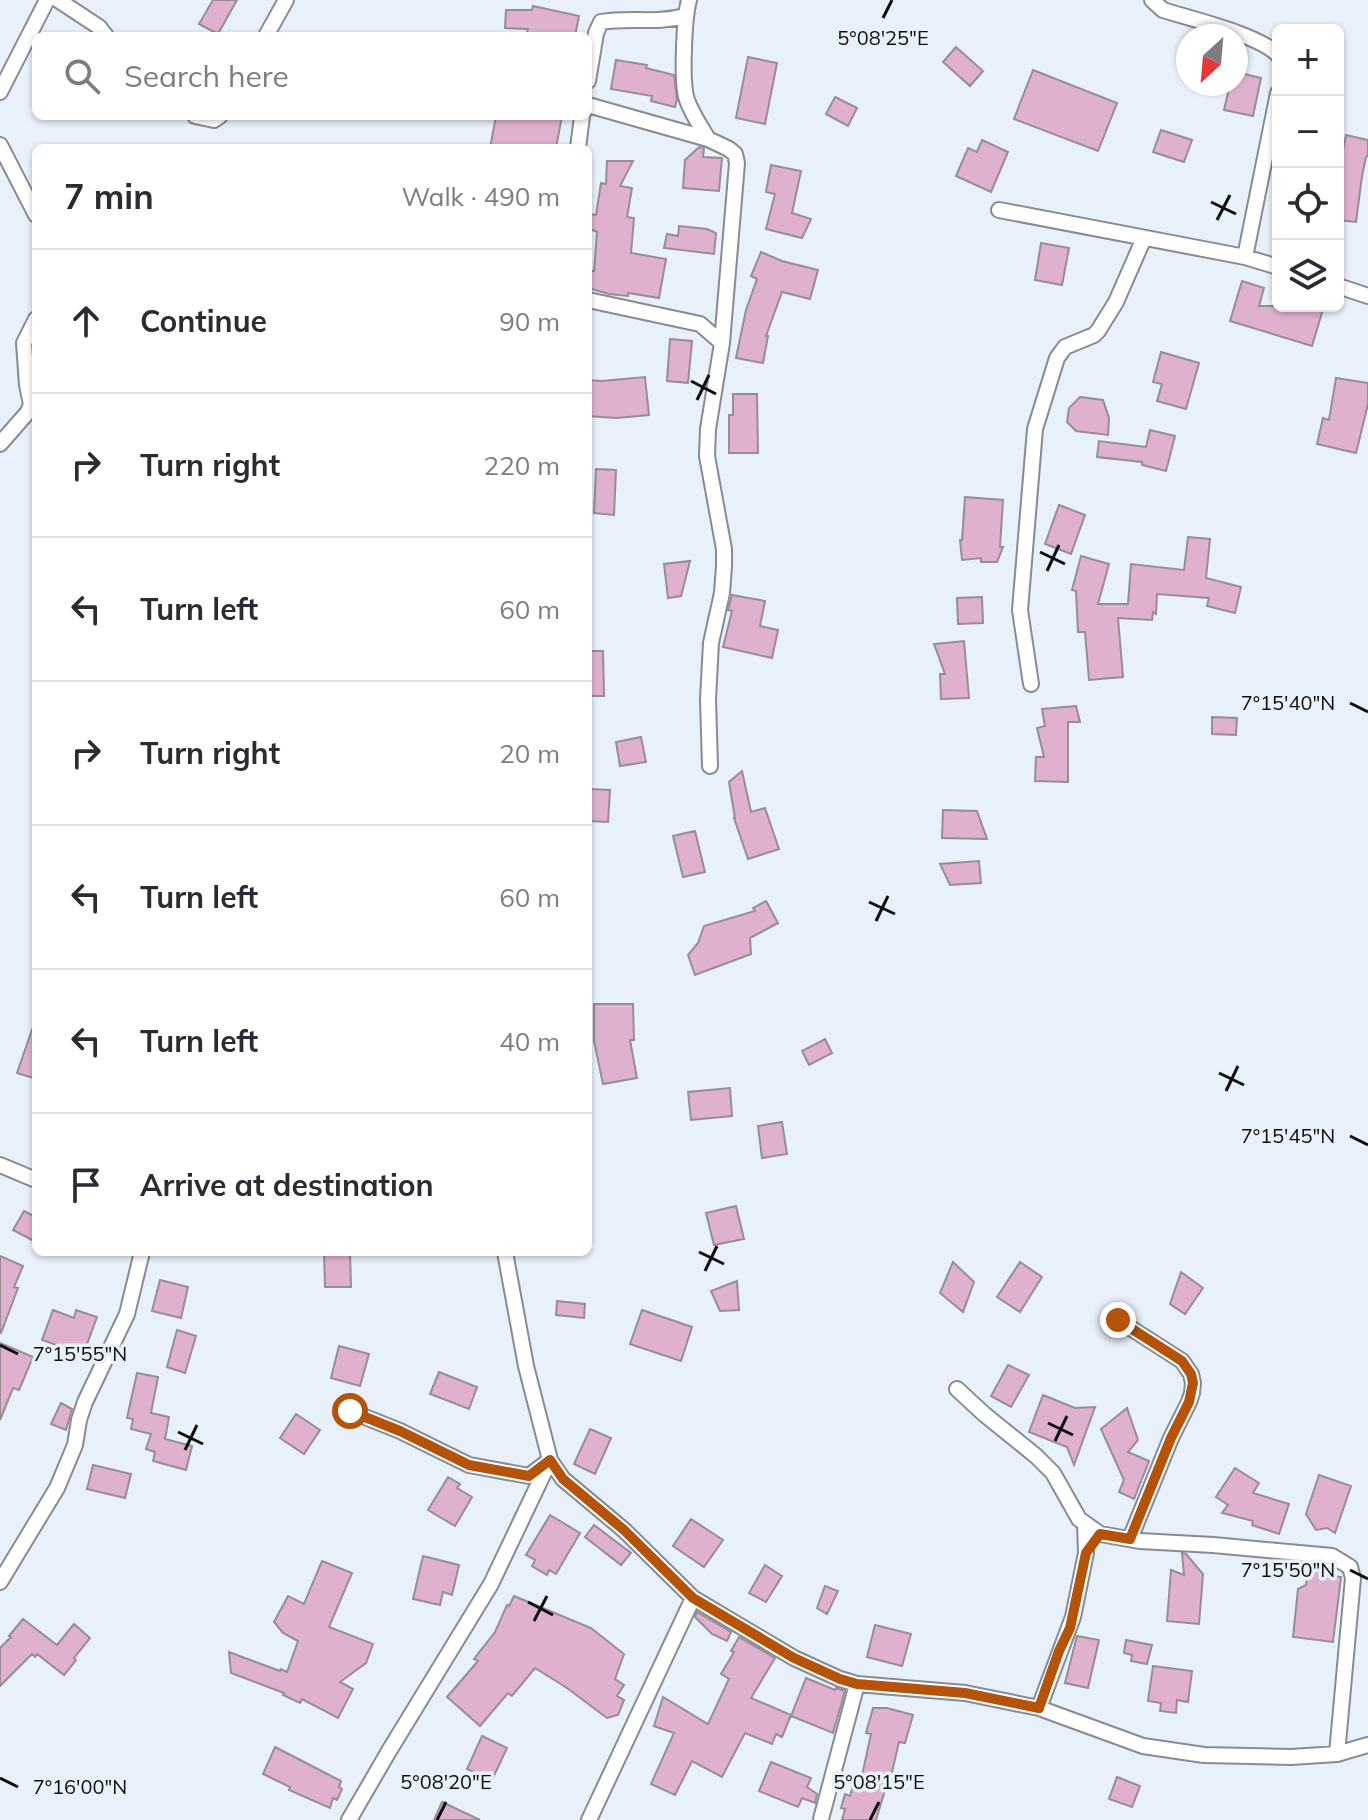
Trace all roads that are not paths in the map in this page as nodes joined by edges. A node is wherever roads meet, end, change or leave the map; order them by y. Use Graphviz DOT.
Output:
graph roads {
  1 [pos="47,0"];
  2 [pos="58,0"];
  3 [pos="286,0"];
  4 [pos="689,0"];
  5 [pos="1152,0"];
  6 [pos="685,16"];
  7 [pos="103,32"];
  8 [pos="268,32"];
  9 [pos="1272,50"];
  10 [pos="592,57"];
  11 [pos="0,92"];
  12 [pos="1277,96"];
  13 [pos="592,106"];
  14 [pos="582,120"];
  15 [pos="708,139"];
  16 [pos="578,144"];
  17 [pos="0,145"];
  18 [pos="32,207"];
  19 [pos="999,210"];
  20 [pos="1144,238"];
  21 [pos="1245,257"];
  22 [pos="1272,265"];
  23 [pos="1344,288"];
  24 [pos="1368,296"];
  25 [pos="592,301"];
  26 [pos="32,327"];
  27 [pos="722,343"];
  28 [pos="0,444"];
  29 [pos="1031,684"];
  30 [pos="710,766"];
  31 [pos="0,1165"];
  32 [pos="32,1178"];
  33 [pos="141,1256"];
  34 [pos="506,1256"];
  35 [pos="1118,1320"];
  36 [pos="957,1389"];
  37 [pos="350,1411"];
  38 [pos="550,1460"];
  39 [pos="1085,1524"];
  40 [pos="1100,1534"];
  41 [pos="1130,1539"];
  42 [pos="1086,1553"];
  43 [pos="6,1556"];
  44 [pos="0,1582"];
  45 [pos="693,1598"];
  46 [pos="857,1684"];
  47 [pos="1039,1708"];
  48 [pos="1368,1745"];
  49 [pos="1337,1754"];
  50 [pos="821,1819"];
  51 [pos="349,1820"];
  52 [pos="589,1820"];
  1 -- 11 [label="street"];
  2 -- 7 [label="street"];
  3 -- 8 [label="street"];
  4 -- 6 [label="street"];
  5 -- 9 [label="street"];
  6 -- 10 [label="street"];
  6 -- 15 [label="street"];
  12 -- 21 [label="street"];
  13 -- 15 [label="street"];
  14 -- 16 [label="street"];
  15 -- 27 [label="street"];
  17 -- 18 [label="street"];
  19 -- 20 [label="street"];
  20 -- 21 [label="street"];
  20 -- 29 [label="street"];
  21 -- 22 [label="street"];
  23 -- 24 [label="street"];
  25 -- 27 [label="street"];
  26 -- 28 [label="street"];
  27 -- 30 [label="street"];
  31 -- 32 [label="street"];
  33 -- 43 [label="street"];
  34 -- 38 [label="street"];
  35 -- 41 [label="street"];
  36 -- 39 [label="street"];
  37 -- 38 [label="street"];
  38 -- 45 [label="street"];
  38 -- 51 [label="street"];
  39 -- 40 [label="street"];
  39 -- 42 [label="street"];
  40 -- 41 [label="street"];
  40 -- 42 [label="street"];
  41 -- 49 [label="street"];
  42 -- 47 [label="street"];
  43 -- 44 [label="street"];
  45 -- 46 [label="street"];
  45 -- 52 [label="street"];
  46 -- 47 [label="street"];
  46 -- 50 [label="street"];
  47 -- 49 [label="street"];
  48 -- 49 [label="street"];
}
